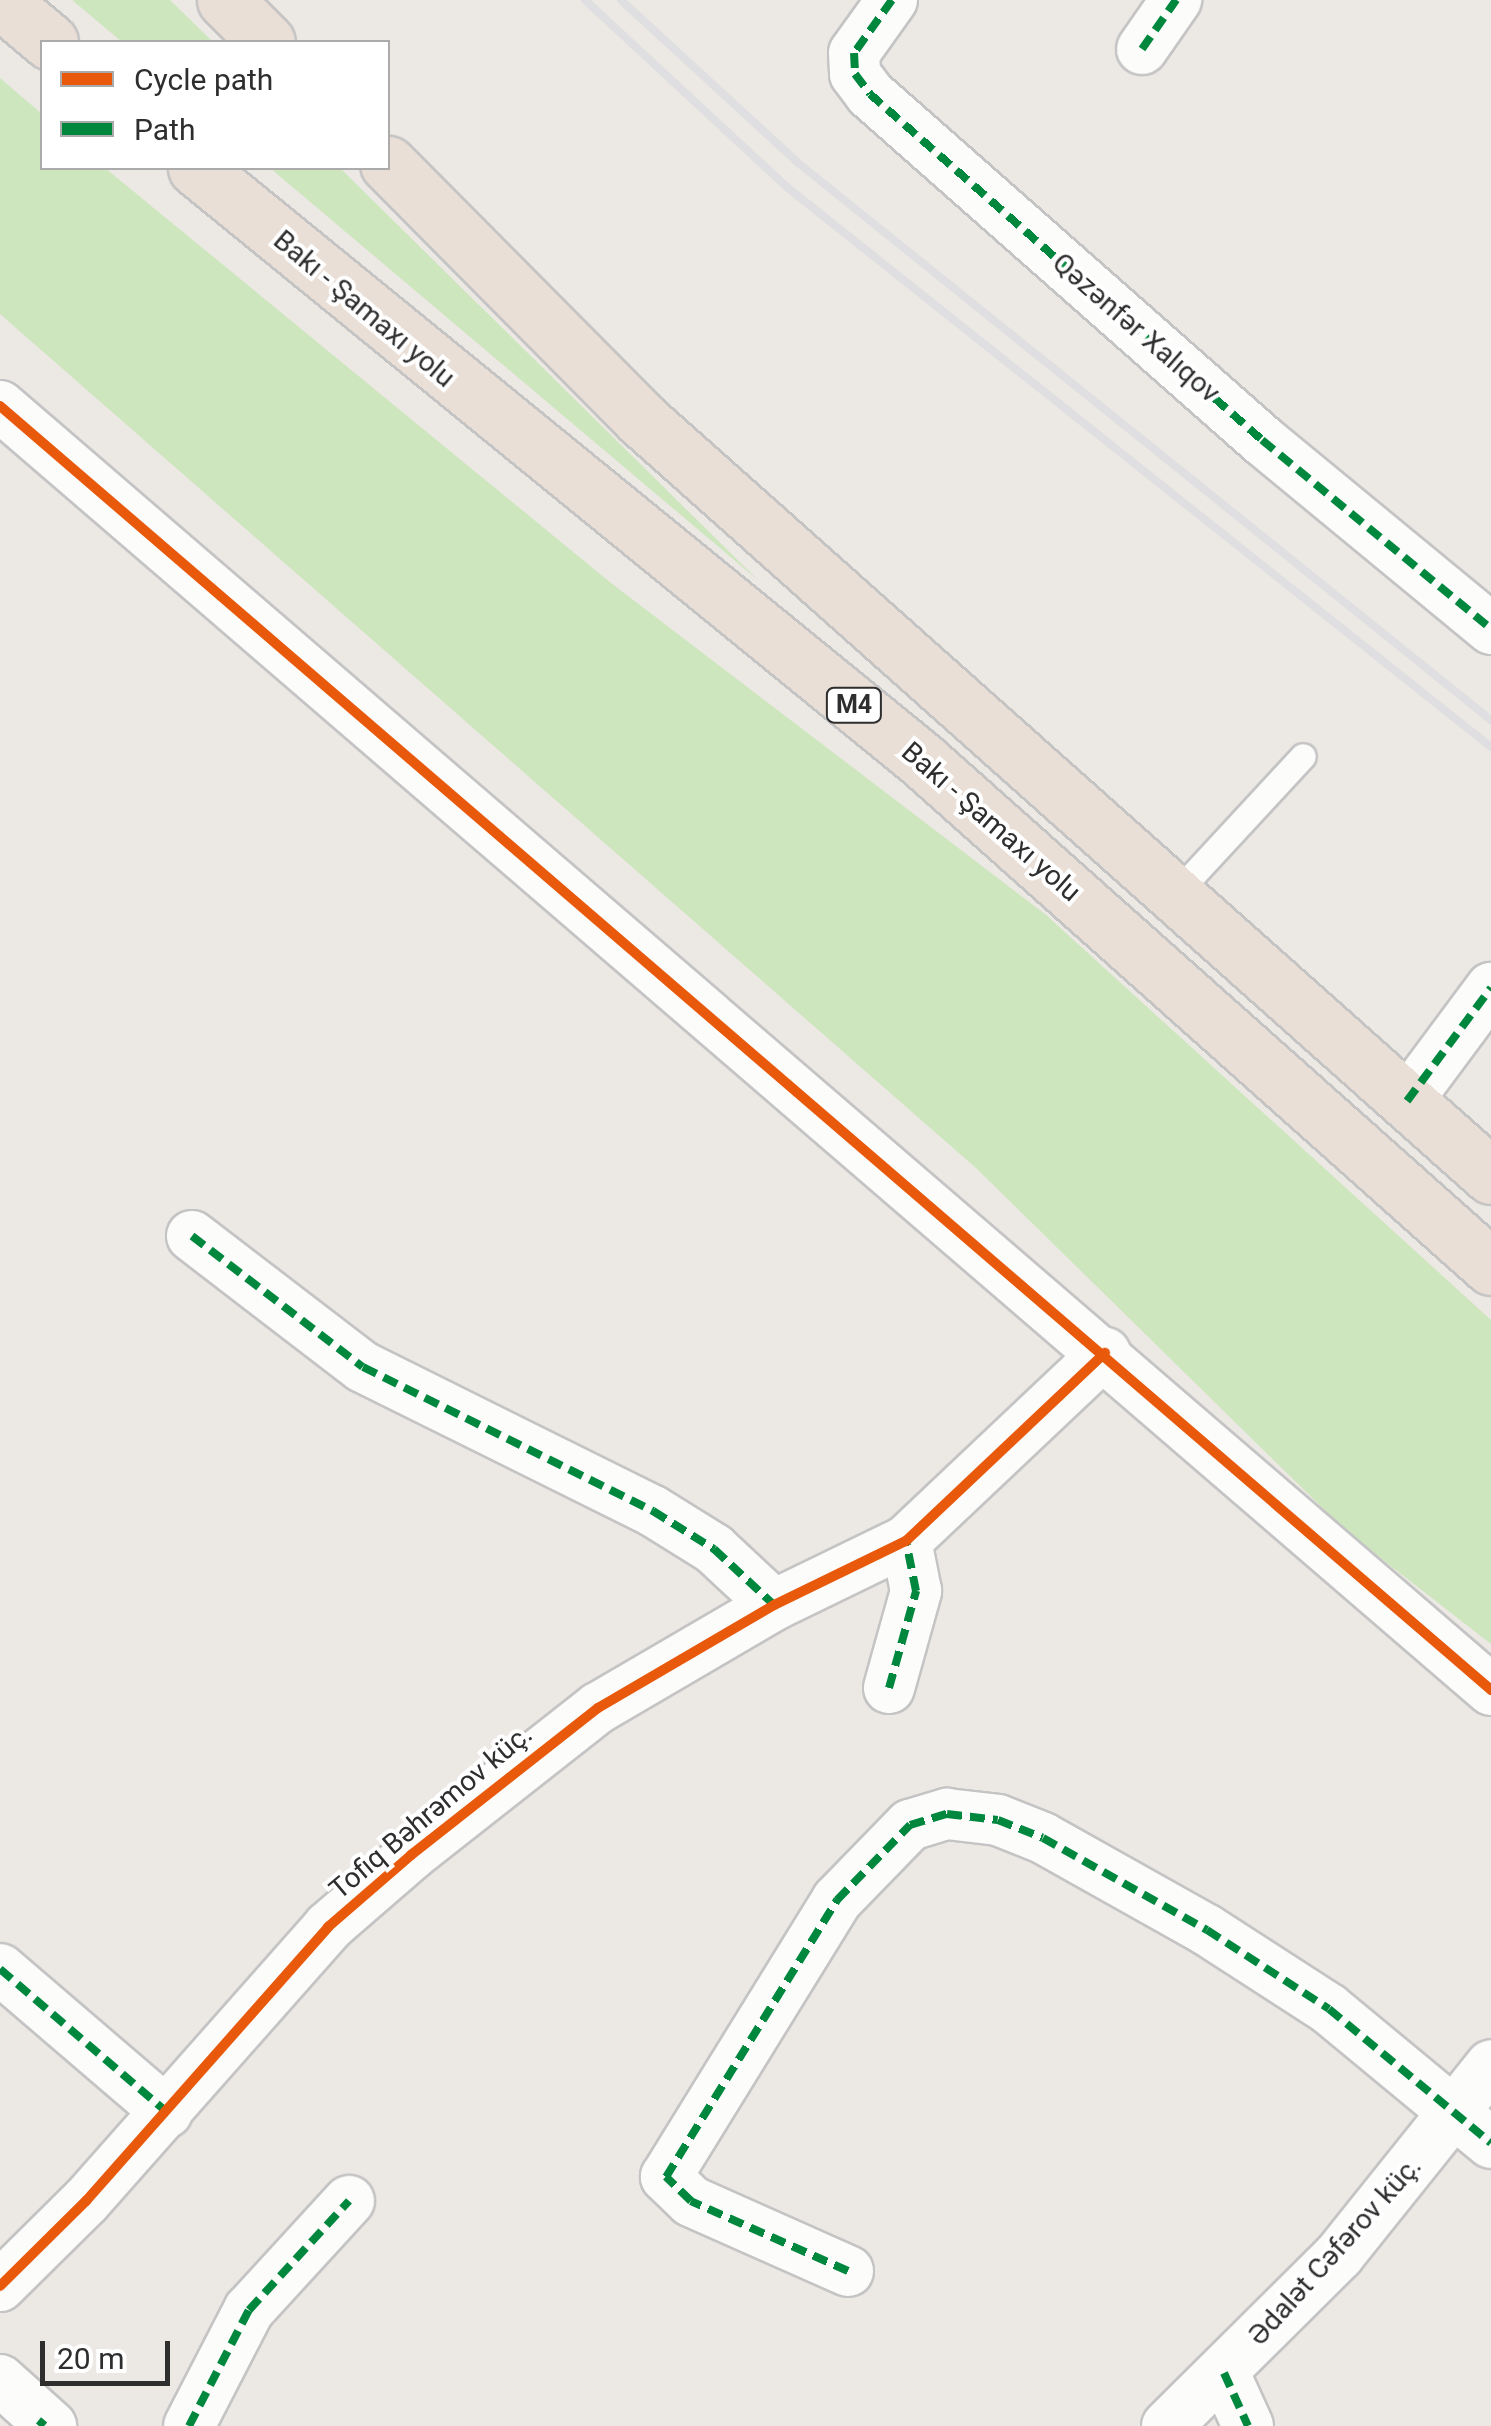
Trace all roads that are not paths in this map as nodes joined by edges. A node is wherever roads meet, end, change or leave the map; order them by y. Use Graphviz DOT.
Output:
graph roads {
  1 [pos="0,0"];
  2 [pos="225,0"];
  3 [pos="892,0"];
  4 [pos="1176,0"];
  5 [pos="48,40"];
  6 [pos="265,40"];
  7 [pos="1142,49"];
  8 [pos="390,166"];
  9 [pos="198,170"];
  10 [pos="0,406"];
  11 [pos="1491,629"];
  12 [pos="1303,756"];
  13 [pos="1178,892"];
  14 [pos="1491,988"];
  15 [pos="1407,1101"];
  16 [pos="1491,1176"];
  17 [pos="192,1236"];
  18 [pos="1491,1267"];
  19 [pos="1106,1354"];
  20 [pos="906,1541"];
  21 [pos="774,1605"];
  22 [pos="889,1688"];
  23 [pos="1491,1690"];
  24 [pos="0,1969"];
  25 [pos="1491,2065"];
  26 [pos="167,2112"];
  27 [pos="1474,2126"];
  28 [pos="350,2201"];
  29 [pos="848,2271"];
  30 [pos="0,2286"];
  31 [pos="1224,2373"];
  32 [pos="0,2380"];
  33 [pos="45,2424"];
  34 [pos="189,2426"];
  35 [pos="1167,2426"];
  36 [pos="1248,2426"];
  1 -- 5 [label="highway"];
  2 -- 6 [label="highway"];
  3 -- 11 [label="street, Qəzənfər Xalıqov"];
  4 -- 7 [label="street"];
  8 -- 13 [label="highway, M4"];
  9 -- 18 [label="highway, Bakı - Şamaxı yolu / M4"];
  10 -- 19 [label="street"];
  12 -- 13 [label="lane"];
  13 -- 15 [label="highway, M4"];
  14 -- 15 [label="street"];
  15 -- 16 [label="highway, M4"];
  17 -- 21 [label="street"];
  19 -- 20 [label="street, Tofiq Bəhrəmov küç."];
  19 -- 23 [label="street"];
  20 -- 21 [label="street, Tofiq Bəhrəmov küç."];
  20 -- 22 [label="street"];
  21 -- 26 [label="street, Tofiq Bəhrəmov küç."];
  24 -- 26 [label="street"];
  25 -- 27 [label="street, Ədalət Cəfərov küç."];
  26 -- 30 [label="street, Tofiq Bəhrəmov küç."];
  27 -- 29 [label="street"];
  27 -- 31 [label="street, Ədalət Cəfərov küç."];
  28 -- 34 [label="street"];
  31 -- 35 [label="street, Ədalət Cəfərov küç."];
  31 -- 36 [label="street"];
  32 -- 33 [label="street"];
}
